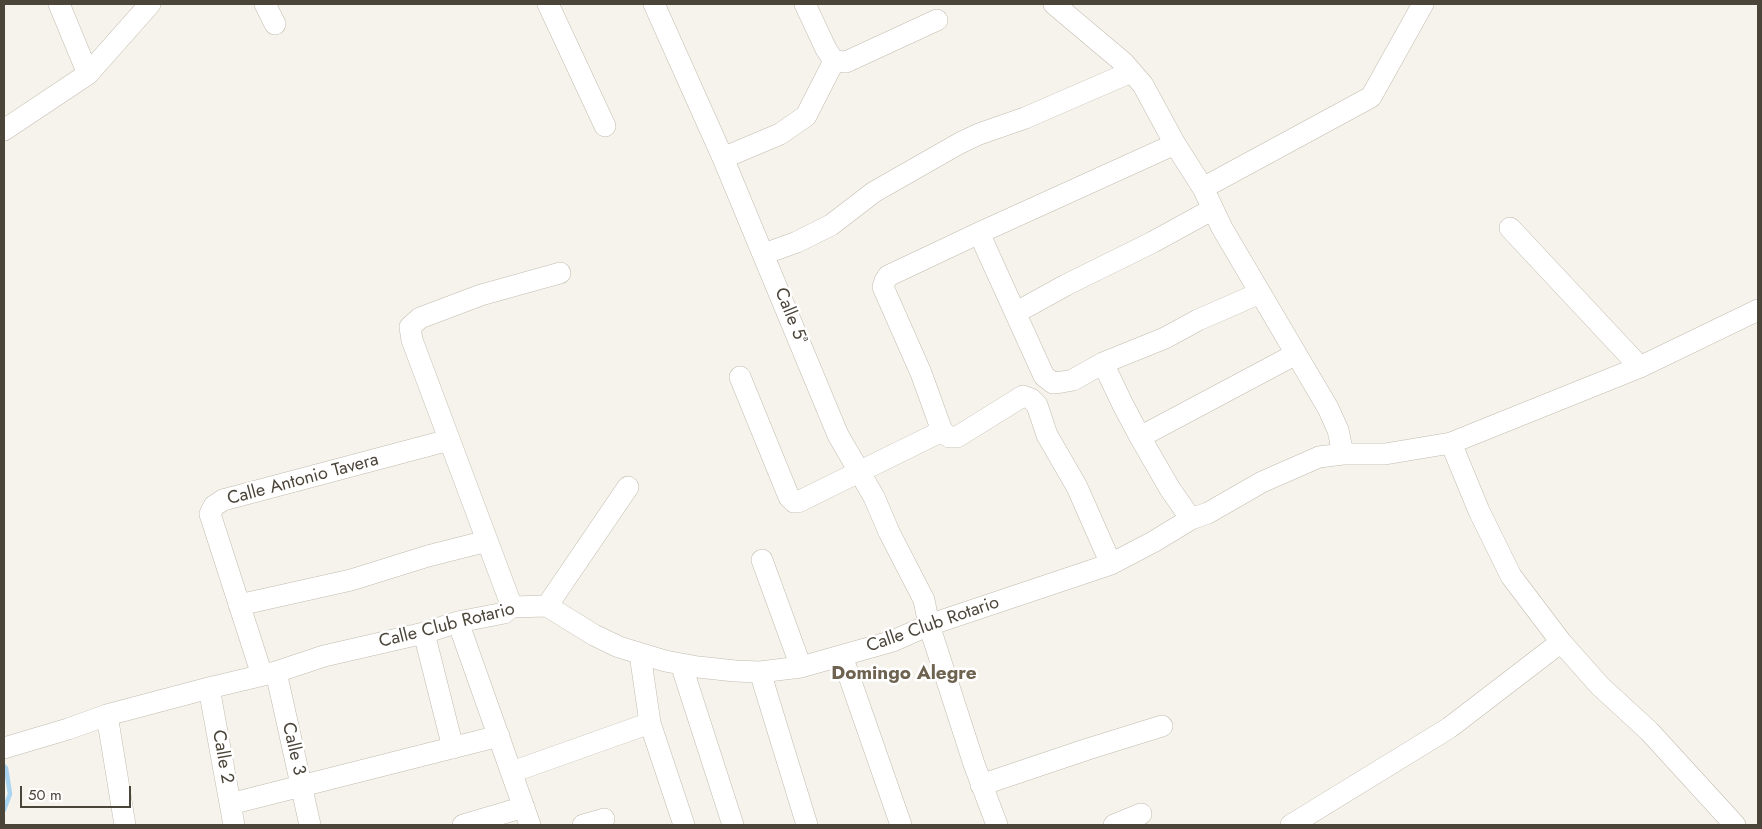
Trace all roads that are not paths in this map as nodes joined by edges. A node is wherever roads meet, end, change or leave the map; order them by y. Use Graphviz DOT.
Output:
graph roads {
  1 [pos="59,4"];
  2 [pos="150,4"];
  3 [pos="265,4"];
  4 [pos="548,4"];
  5 [pos="654,4"];
  6 [pos="805,4"];
  7 [pos="1054,4"];
  8 [pos="1423,4"];
  9 [pos="937,20"];
  10 [pos="275,24"];
  11 [pos="834,61"];
  12 [pos="1132,72"];
  13 [pos="88,74"];
  14 [pos="605,126"];
  15 [pos="4,130"];
  16 [pos="1175,144"];
  17 [pos="724,158"];
  18 [pos="1203,188"];
  19 [pos="1213,209"];
  20 [pos="1510,228"];
  21 [pos="979,233"];
  22 [pos="764,254"];
  23 [pos="560,273"];
  24 [pos="1260,293"];
  25 [pos="1758,310"];
  26 [pos="1017,312"];
  27 [pos="1296,354"];
  28 [pos="1103,363"];
  29 [pos="1640,367"];
  30 [pos="740,377"];
  31 [pos="1053,383"];
  32 [pos="1031,399"];
  33 [pos="942,431"];
  34 [pos="1140,437"];
  35 [pos="449,440"];
  36 [pos="1451,443"];
  37 [pos="1344,454"];
  38 [pos="859,471"];
  39 [pos="628,487"];
  40 [pos="1191,519"];
  41 [pos="486,541"];
  42 [pos="762,560"];
  43 [pos="1111,564"];
  44 [pos="239,605"];
  45 [pos="547,606"];
  46 [pos="512,607"];
  47 [pos="458,622"];
  48 [pos="929,626"];
  49 [pos="424,632"];
  50 [pos="1561,642"];
  51 [pos="640,654"];
  52 [pos="842,656"];
  53 [pos="681,664"];
  54 [pos="801,666"];
  55 [pos="760,672"];
  56 [pos="269,674"];
  57 [pos="209,688"];
  58 [pos="107,716"];
  59 [pos="650,723"];
  60 [pos="1162,726"];
  61 [pos="499,736"];
  62 [pos="5,748"];
  63 [pos="453,748"];
  64 [pos="512,772"];
  65 [pos="981,785"];
  66 [pos="301,787"];
  67 [pos="230,804"];
  68 [pos="1141,814"];
  69 [pos="527,816"];
  70 [pos="604,819"];
  71 [pos="125,825"];
  72 [pos="234,825"];
  73 [pos="310,825"];
  74 [pos="463,825"];
  75 [pos="583,825"];
  76 [pos="684,825"];
  77 [pos="733,825"];
  78 [pos="807,825"];
  79 [pos="901,825"];
  80 [pos="997,825"];
  81 [pos="1114,825"];
  82 [pos="1291,825"];
  83 [pos="1735,825"];
  1 -- 13 [label="street"];
  2 -- 13 [label="street"];
  3 -- 10 [label="street"];
  4 -- 14 [label="street"];
  5 -- 17 [label="street, Calle 5ª"];
  6 -- 11 [label="street"];
  7 -- 12 [label="street"];
  8 -- 18 [label="street"];
  9 -- 11 [label="street"];
  11 -- 17 [label="street"];
  12 -- 16 [label="street"];
  12 -- 22 [label="street"];
  13 -- 15 [label="street"];
  16 -- 18 [label="street"];
  16 -- 21 [label="street"];
  17 -- 22 [label="street, Calle 5ª"];
  18 -- 19 [label="street"];
  19 -- 24 [label="street"];
  19 -- 26 [label="street"];
  20 -- 29 [label="street"];
  21 -- 26 [label="street"];
  21 -- 33 [label="street"];
  22 -- 38 [label="street, Calle 5ª"];
  23 -- 35 [label="street"];
  24 -- 27 [label="street"];
  24 -- 28 [label="street"];
  25 -- 29 [label="street, Calle Club Rotario"];
  26 -- 31 [label="street"];
  27 -- 34 [label="street"];
  27 -- 37 [label="street"];
  28 -- 31 [label="street"];
  28 -- 34 [label="street"];
  29 -- 36 [label="street, Calle Club Rotario"];
  30 -- 38 [label="street"];
  31 -- 32 [label="street"];
  32 -- 33 [label="street"];
  32 -- 43 [label="street"];
  33 -- 38 [label="street"];
  34 -- 40 [label="street"];
  35 -- 41 [label="street"];
  35 -- 44 [label="street, Calle Antonio Tavera"];
  36 -- 37 [label="street, Calle Club Rotario"];
  36 -- 50 [label="street"];
  37 -- 40 [label="street, Calle Club Rotario"];
  38 -- 48 [label="street, Calle 5ª"];
  39 -- 45 [label="street"];
  40 -- 43 [label="street, Calle Club Rotario"];
  41 -- 44 [label="street"];
  41 -- 46 [label="street"];
  42 -- 54 [label="street"];
  43 -- 48 [label="street, Calle Club Rotario"];
  44 -- 56 [label="street, Calle Antonio Tavera"];
  45 -- 46 [label="street, Calle Club Rotario"];
  45 -- 51 [label="street, Calle Club Rotario"];
  46 -- 47 [label="street, Calle Club Rotario"];
  47 -- 49 [label="street, Calle Club Rotario"];
  47 -- 61 [label="street"];
  48 -- 52 [label="street, Calle Club Rotario"];
  48 -- 65 [label="street, Calle 5ª"];
  49 -- 56 [label="street, Calle Club Rotario"];
  49 -- 63 [label="street"];
  50 -- 82 [label="street"];
  50 -- 83 [label="street"];
  51 -- 53 [label="street, Calle Club Rotario"];
  51 -- 59 [label="street"];
  52 -- 54 [label="street, Calle Club Rotario"];
  52 -- 79 [label="street"];
  53 -- 55 [label="street, Calle Club Rotario"];
  53 -- 77 [label="street"];
  54 -- 55 [label="street, Calle Club Rotario"];
  55 -- 78 [label="street"];
  56 -- 57 [label="street, Calle Club Rotario"];
  56 -- 66 [label="street, Calle 3"];
  57 -- 58 [label="street, Calle Club Rotario"];
  57 -- 67 [label="street, Calle 2"];
  58 -- 62 [label="street, Calle Club Rotario"];
  58 -- 71 [label="street"];
  59 -- 64 [label="street"];
  59 -- 76 [label="street"];
  60 -- 65 [label="street"];
  61 -- 63 [label="street"];
  61 -- 64 [label="street"];
  63 -- 66 [label="street"];
  64 -- 69 [label="street"];
  65 -- 80 [label="street, Calle 5ª"];
  66 -- 67 [label="street"];
  66 -- 73 [label="street, Calle 3"];
  67 -- 72 [label="street, Calle 2"];
  68 -- 81 [label="street"];
  69 -- 74 [label="street"];
  70 -- 75 [label="street"];
}
